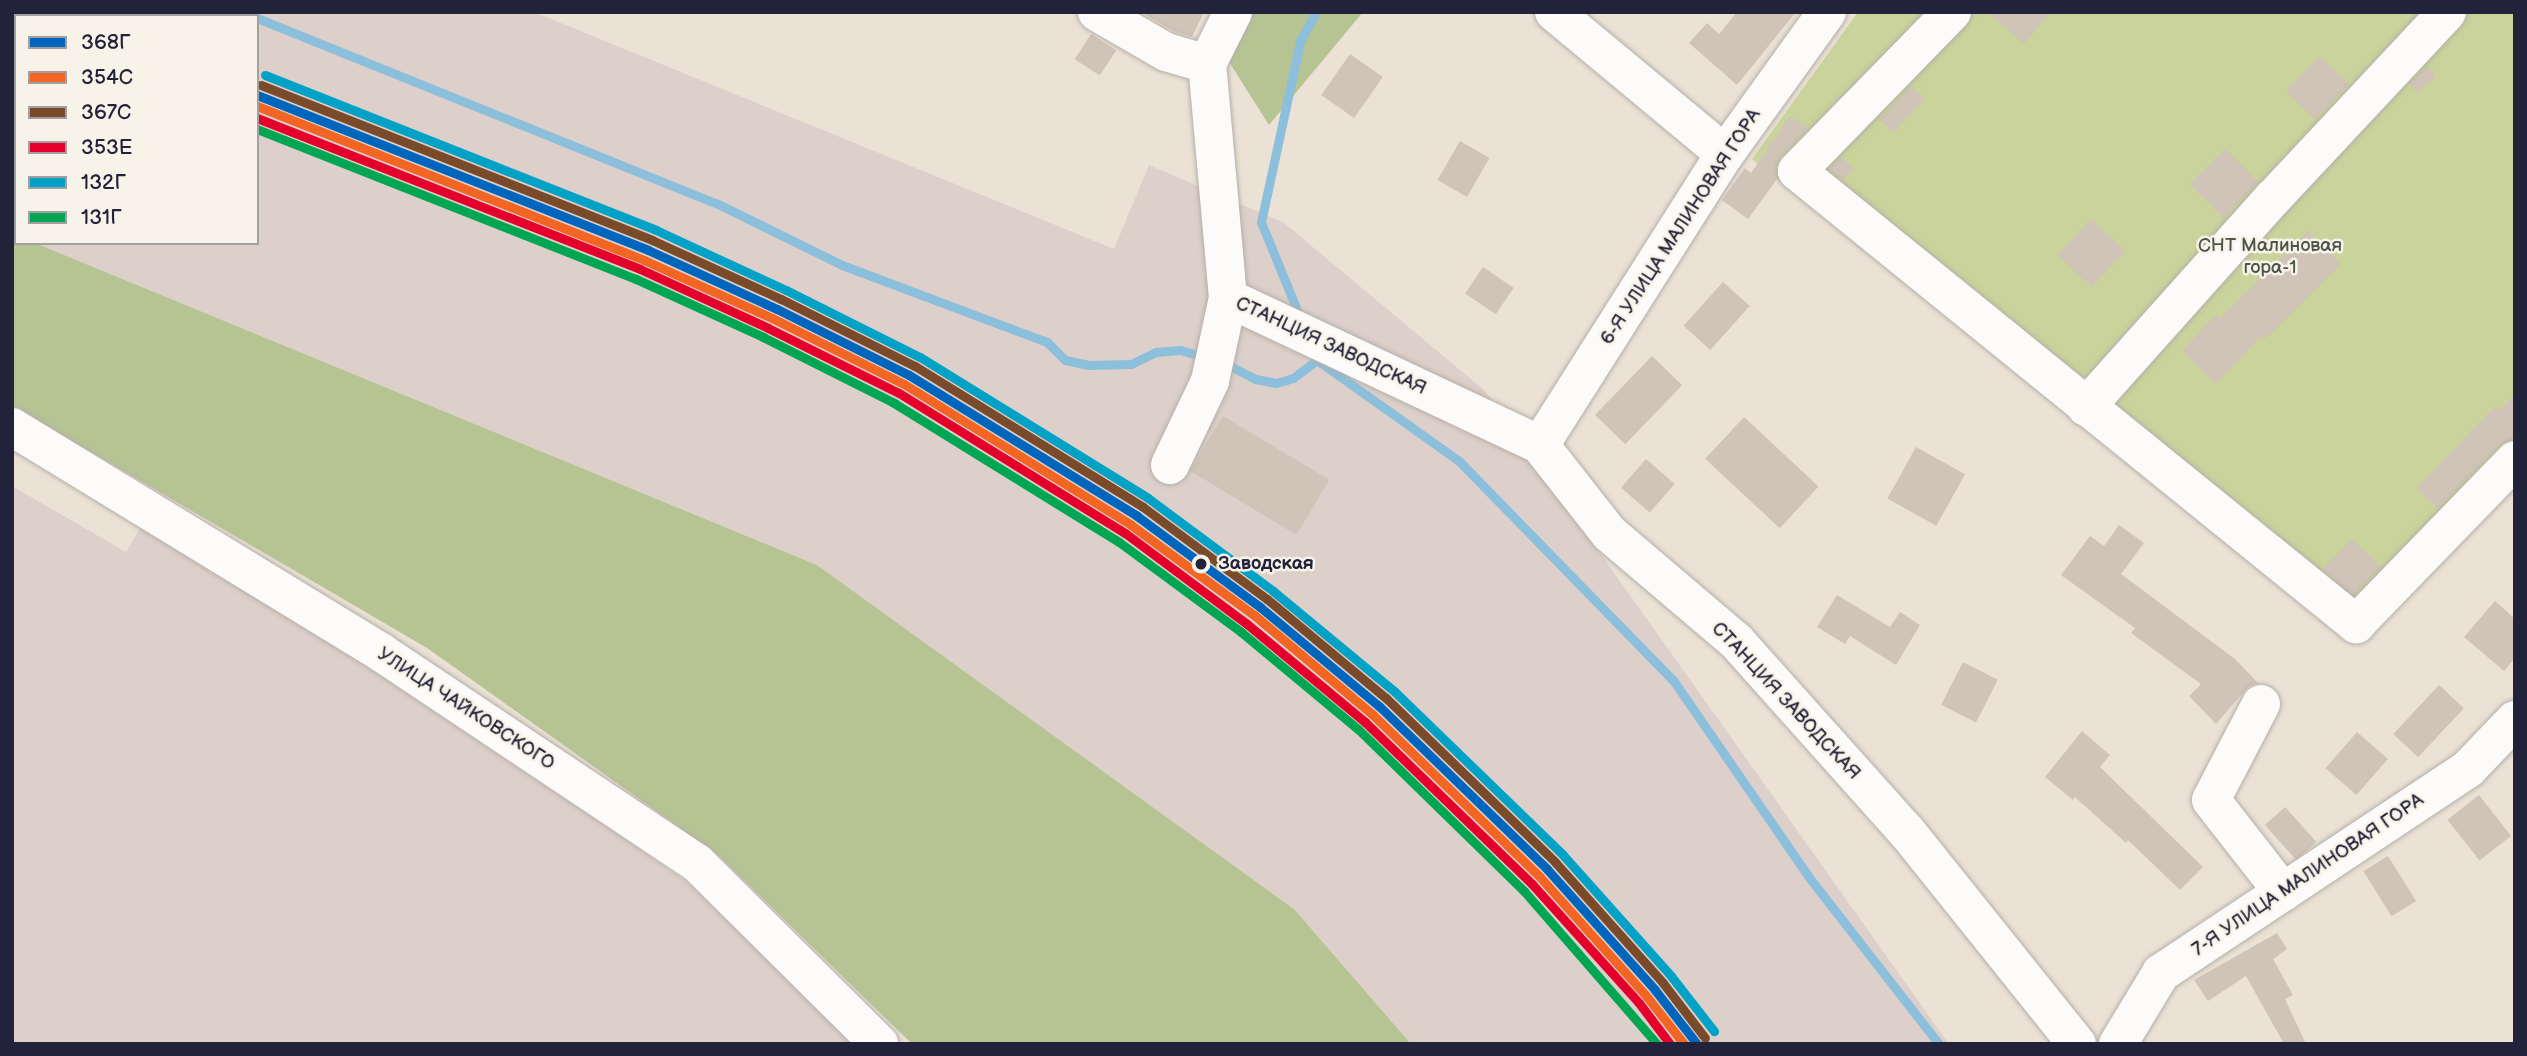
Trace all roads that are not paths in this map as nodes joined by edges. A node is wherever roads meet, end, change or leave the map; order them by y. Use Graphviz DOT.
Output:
graph roads {
  1 [pos="1097,12"];
  2 [pos="1233,12"];
  3 [pos="1554,12"];
  4 [pos="1827,12"];
  5 [pos="1952,12"];
  6 [pos="2446,12"];
  7 [pos="1208,64"];
  8 [pos="1725,154"];
  9 [pos="1228,298"];
  10 [pos="2086,407"];
  11 [pos="12,427"];
  12 [pos="1540,445"];
  13 [pos="2515,460"];
  14 [pos="1170,465"];
  15 [pos="2261,705"];
  16 [pos="2515,720"];
  17 [pos="2283,892"];
  18 [pos="878,1044"];
  19 [pos="2077,1044"];
  20 [pos="2118,1044"];
  1 -- 7 [label="street"];
  2 -- 7 [label="street"];
  3 -- 8 [label="street"];
  4 -- 8 [label="street, 6-Я УЛИЦА МАЛИНОВАЯ ГОРА"];
  5 -- 10 [label="street"];
  6 -- 10 [label="street"];
  7 -- 9 [label="street"];
  8 -- 12 [label="street, 6-Я УЛИЦА МАЛИНОВАЯ ГОРА"];
  9 -- 12 [label="street, СТАНЦИЯ ЗАВОДСКАЯ"];
  9 -- 14 [label="street"];
  10 -- 13 [label="street"];
  11 -- 18 [label="street, УЛИЦА ЧАЙКОВСКОГО"];
  12 -- 19 [label="street, СТАНЦИЯ ЗАВОДСКАЯ"];
  15 -- 17 [label="street"];
  16 -- 17 [label="street, 7-Я УЛИЦА МАЛИНОВАЯ ГОРА"];
  17 -- 20 [label="street, 7-Я УЛИЦА МАЛИНОВАЯ ГОРА"];
}
